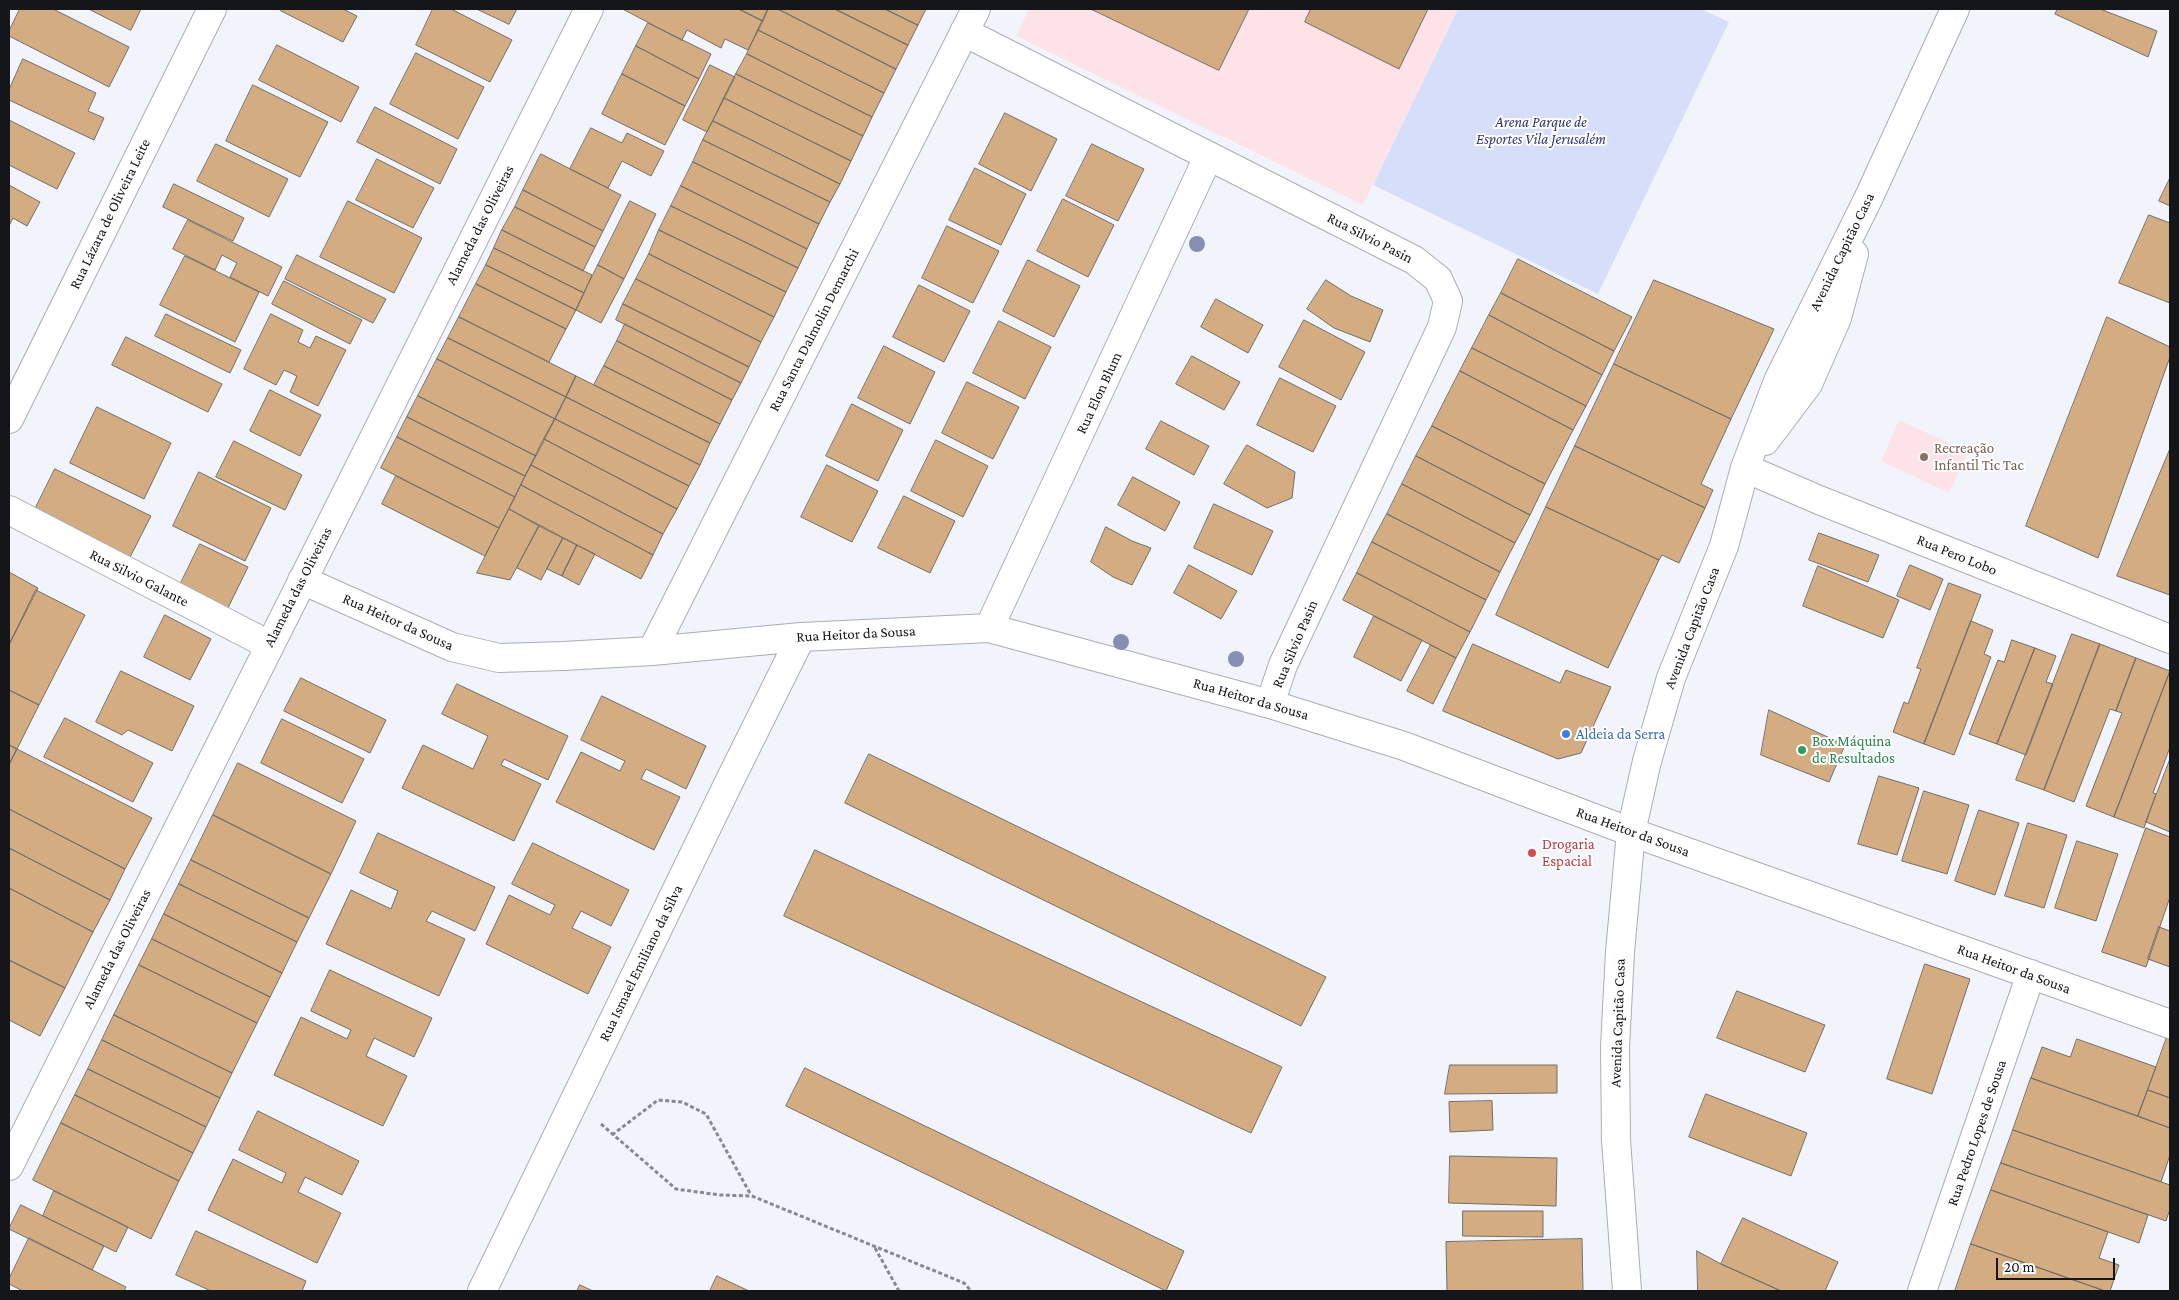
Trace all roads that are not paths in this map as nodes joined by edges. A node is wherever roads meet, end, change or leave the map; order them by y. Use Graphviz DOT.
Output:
graph roads {
  1 [pos="212,9"];
  2 [pos="589,9"];
  3 [pos="1955,9"];
  4 [pos="970,20"];
  5 [pos="1208,157"];
  6 [pos="9,418"];
  7 [pos="1745,468"];
  8 [pos="9,510"];
  9 [pos="302,580"];
  10 [pos="989,628"];
  11 [pos="801,637"];
  12 [pos="2170,639"];
  13 [pos="269,645"];
  14 [pos="652,651"];
  15 [pos="1270,704"];
  16 [pos="1631,832"];
  17 [pos="2031,974"];
  18 [pos="2170,1024"];
  19 [pos="9,1166"];
  20 [pos="482,1291"];
  21 [pos="1626,1291"];
  22 [pos="1922,1291"];
  1 -- 6 [label="street, Rua Lázara de Oliveira Leite"];
  2 -- 9 [label="street, Alameda das Oliveiras"];
  3 -- 7 [label="street, Avenida Capitão Casa"];
  4 -- 5 [label="street, Rua Silvio Pasin"];
  4 -- 14 [label="street, Rua Santa Dalmolin Demarchi"];
  5 -- 10 [label="street, Rua Elon Blum"];
  5 -- 15 [label="street, Rua Silvio Pasin"];
  7 -- 12 [label="street, Rua Pero Lobo"];
  7 -- 16 [label="street, Avenida Capitão Casa"];
  8 -- 13 [label="street, Rua Silvio Galante"];
  9 -- 13 [label="street, Alameda das Oliveiras"];
  9 -- 14 [label="street, Rua Heitor da Sousa"];
  10 -- 11 [label="street, Rua Heitor da Sousa"];
  10 -- 15 [label="street, Rua Heitor da Sousa"];
  11 -- 14 [label="street, Rua Heitor da Sousa"];
  11 -- 20 [label="street, Rua Ismael Emiliano da Silva"];
  13 -- 19 [label="street, Alameda das Oliveiras"];
  15 -- 16 [label="street, Rua Heitor da Sousa"];
  16 -- 17 [label="street, Rua Heitor da Sousa"];
  16 -- 21 [label="street, Avenida Capitão Casa"];
  17 -- 18 [label="street, Rua Heitor da Sousa"];
  17 -- 22 [label="street, Rua Pedro Lopes de Sousa"];
}
